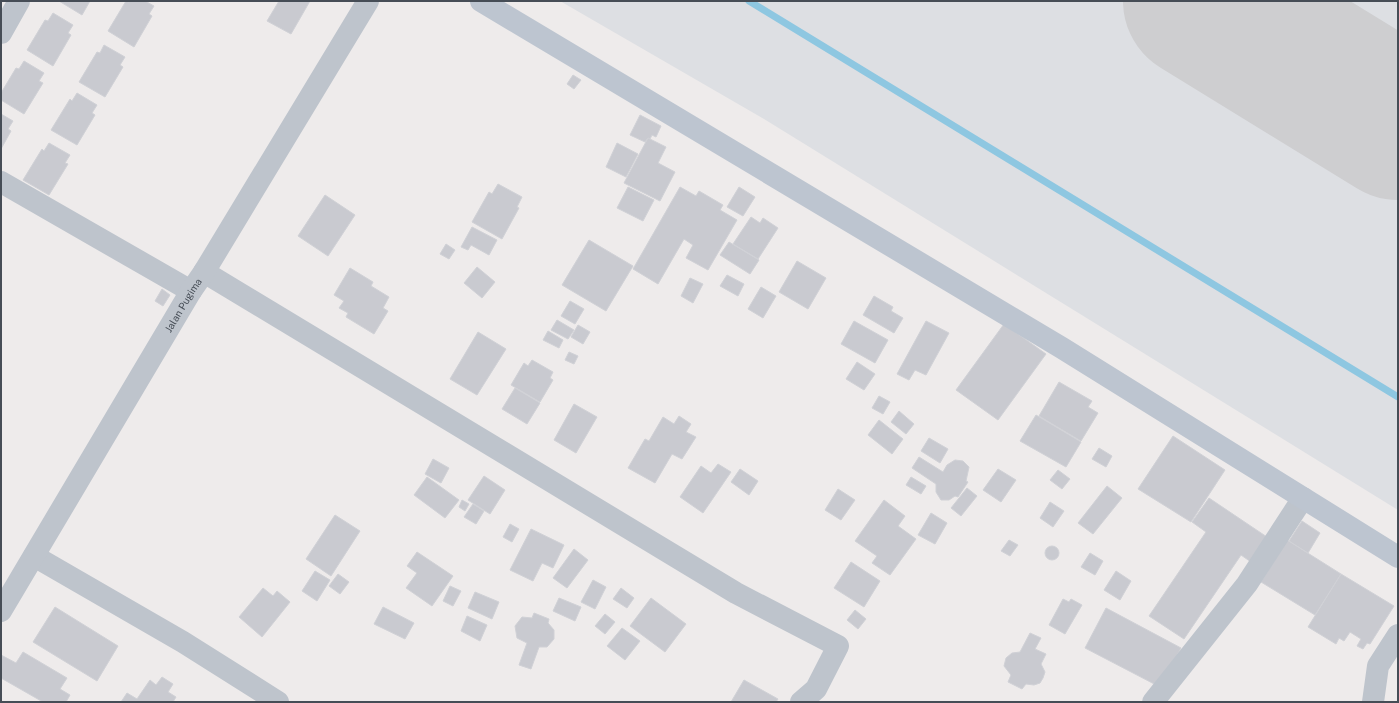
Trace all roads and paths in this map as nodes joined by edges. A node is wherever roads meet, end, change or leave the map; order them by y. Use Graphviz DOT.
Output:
graph roads {
  1 [pos="19,1"];
  2 [pos="368,1"];
  3 [pos="482,1"];
  4 [pos="1,33"];
  5 [pos="1,182"];
  6 [pos="204,272"];
  7 [pos="191,291"];
  8 [pos="1303,498"];
  9 [pos="34,556"];
  10 [pos="1398,557"];
  11 [pos="1,611"];
  12 [pos="1398,635"];
  13 [pos="278,702"];
  14 [pos="801,702"];
  15 [pos="1153,702"];
  16 [pos="1373,702"];
  1 -- 4 [label="street"];
  2 -- 6 [label="street, Jalan Pugima"];
  3 -- 8 [label="main road"];
  5 -- 7 [label="street"];
  6 -- 7 [label="street, Jalan Pugima"];
  6 -- 14 [label="street"];
  7 -- 9 [label="street, Jalan Pugima"];
  8 -- 10 [label="main road"];
  8 -- 15 [label="street"];
  9 -- 11 [label="street, Jalan Pugima"];
  9 -- 13 [label="street"];
  12 -- 16 [label="street"];
}
